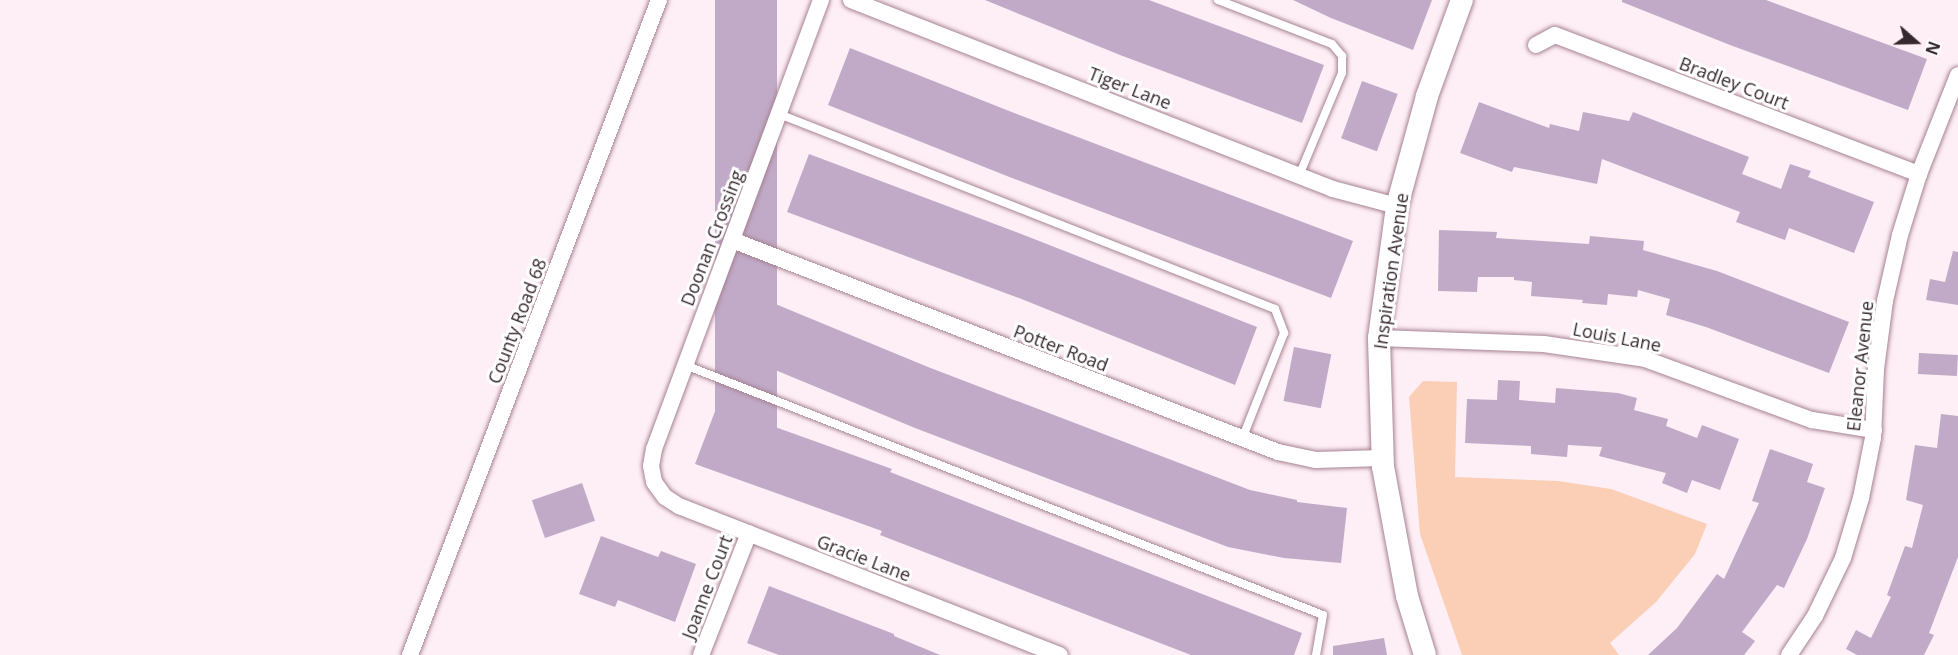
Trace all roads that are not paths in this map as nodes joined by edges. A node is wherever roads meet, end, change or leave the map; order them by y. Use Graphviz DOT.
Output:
graph roads {
  1 [pos="658,0"];
  2 [pos="821,0"];
  3 [pos="851,0"];
  4 [pos="1218,0"];
  5 [pos="1462,0"];
  6 [pos="1536,45"];
  7 [pos="1958,75"];
  8 [pos="779,114"];
  9 [pos="1919,174"];
  10 [pos="1299,176"];
  11 [pos="1396,206"];
  12 [pos="732,240"];
  13 [pos="1379,338"];
  14 [pos="685,365"];
  15 [pos="1874,430"];
  16 [pos="1242,440"];
  17 [pos="1382,458"];
  18 [pos="659,490"];
  19 [pos="749,533"];
  20 [pos="410,655"];
  21 [pos="701,655"];
  22 [pos="1060,655"];
  23 [pos="1316,655"];
  24 [pos="1425,655"];
  25 [pos="1789,655"];
  1 -- 20 [label="street, County Road 68"];
  2 -- 8 [label="street, Doonan Crossing"];
  3 -- 10 [label="street, Tiger Lane"];
  4 -- 10 [label="lane"];
  5 -- 11 [label="street, Inspiration Avenue"];
  6 -- 9 [label="street, Bradley Court"];
  7 -- 9 [label="street, Eleanor Avenue"];
  8 -- 12 [label="street, Doonan Crossing"];
  8 -- 16 [label="lane"];
  9 -- 15 [label="street, Eleanor Avenue"];
  10 -- 11 [label="street, Tiger Lane"];
  11 -- 13 [label="street, Inspiration Avenue"];
  12 -- 14 [label="street, Doonan Crossing"];
  12 -- 16 [label="street, Potter Road"];
  13 -- 15 [label="street, Louis Lane"];
  13 -- 17 [label="street, Inspiration Avenue"];
  14 -- 18 [label="street, Doonan Crossing"];
  14 -- 23 [label="lane"];
  15 -- 25 [label="street, Eleanor Avenue"];
  16 -- 17 [label="street, Potter Road"];
  17 -- 24 [label="street, Inspiration Avenue"];
  18 -- 19 [label="street, Gracie Lane"];
  19 -- 21 [label="street, Joanne Court"];
  19 -- 22 [label="street, Gracie Lane"];
}
